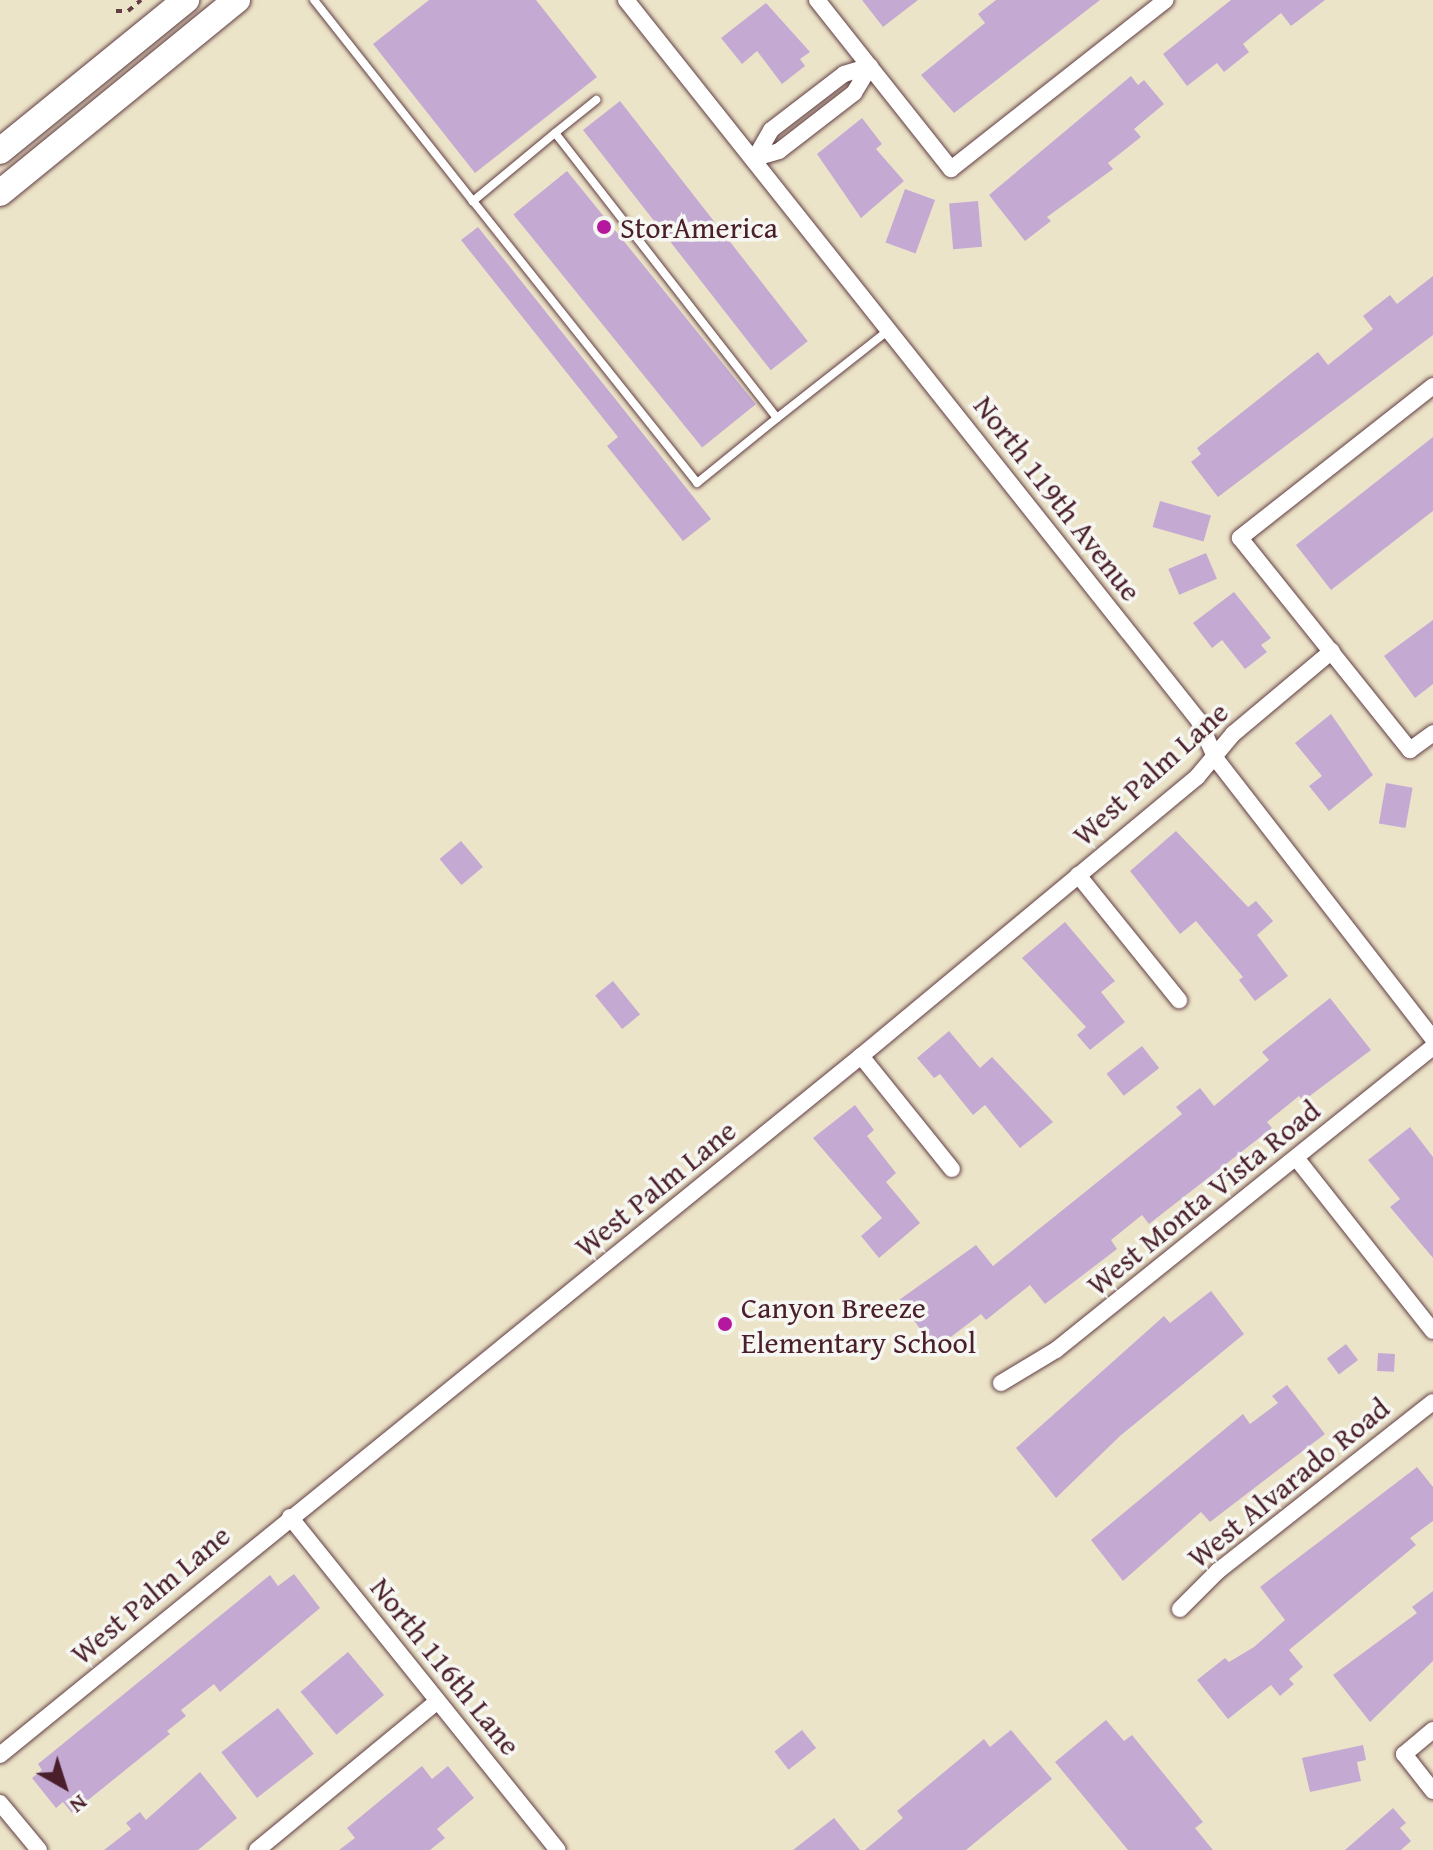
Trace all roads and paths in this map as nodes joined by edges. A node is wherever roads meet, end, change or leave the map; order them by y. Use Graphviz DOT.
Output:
graph roads {
  1 [pos="141,0"];
  2 [pos="186,0"];
  3 [pos="237,0"];
  4 [pos="314,0"];
  5 [pos="626,0"];
  6 [pos="817,0"];
  7 [pos="1166,0"];
  8 [pos="116,11"];
  9 [pos="870,66"];
  10 [pos="596,100"];
  11 [pos="555,133"];
  12 [pos="0,151"];
  13 [pos="755,158"];
  14 [pos="0,193"];
  15 [pos="473,201"];
  16 [pos="890,329"];
  17 [pos="1433,386"];
  18 [pos="777,418"];
  19 [pos="1332,651"];
  20 [pos="1433,733"];
  21 [pos="1216,759"];
  22 [pos="1078,875"];
  23 [pos="1179,1000"];
  24 [pos="1433,1039"];
  25 [pos="1433,1047"];
  26 [pos="861,1056"];
  27 [pos="1297,1159"];
  28 [pos="952,1169"];
  29 [pos="1433,1331"];
  30 [pos="1001,1383"];
  31 [pos="1433,1402"];
  32 [pos="290,1517"];
  33 [pos="1180,1609"];
  34 [pos="438,1701"];
  35 [pos="1433,1730"];
  36 [pos="0,1755"];
  37 [pos="1433,1791"];
  38 [pos="0,1803"];
  39 [pos="39,1850"];
  40 [pos="257,1850"];
  41 [pos="558,1850"];
  1 -- 8 [label="path"];
  2 -- 12 [label="main road"];
  3 -- 14 [label="main road"];
  4 -- 15 [label="lane"];
  5 -- 13 [label="street, North 119th Avenue"];
  6 -- 9 [label="street"];
  7 -- 9 [label="street"];
  9 -- 13 [label="street"];
  10 -- 11 [label="lane"];
  11 -- 15 [label="lane"];
  11 -- 18 [label="lane"];
  13 -- 16 [label="street, North 119th Avenue"];
  15 -- 18 [label="lane"];
  16 -- 18 [label="lane"];
  16 -- 21 [label="street, North 119th Avenue"];
  17 -- 19 [label="street"];
  19 -- 20 [label="street"];
  19 -- 21 [label="street, West Palm Lane"];
  21 -- 22 [label="street, West Palm Lane"];
  21 -- 24 [label="street, North 119th Avenue"];
  22 -- 23 [label="street"];
  22 -- 26 [label="street, West Palm Lane"];
  25 -- 27 [label="street, West Monta Vista Road"];
  26 -- 28 [label="street"];
  26 -- 32 [label="street, West Palm Lane"];
  27 -- 29 [label="street"];
  27 -- 30 [label="street, West Monta Vista Road"];
  31 -- 33 [label="street, West Alvarado Road"];
  32 -- 34 [label="street, North 116th Lane"];
  32 -- 36 [label="street, West Palm Lane"];
  34 -- 40 [label="street"];
  34 -- 41 [label="street, North 116th Lane"];
  35 -- 37 [label="street"];
  38 -- 39 [label="street"];
}
